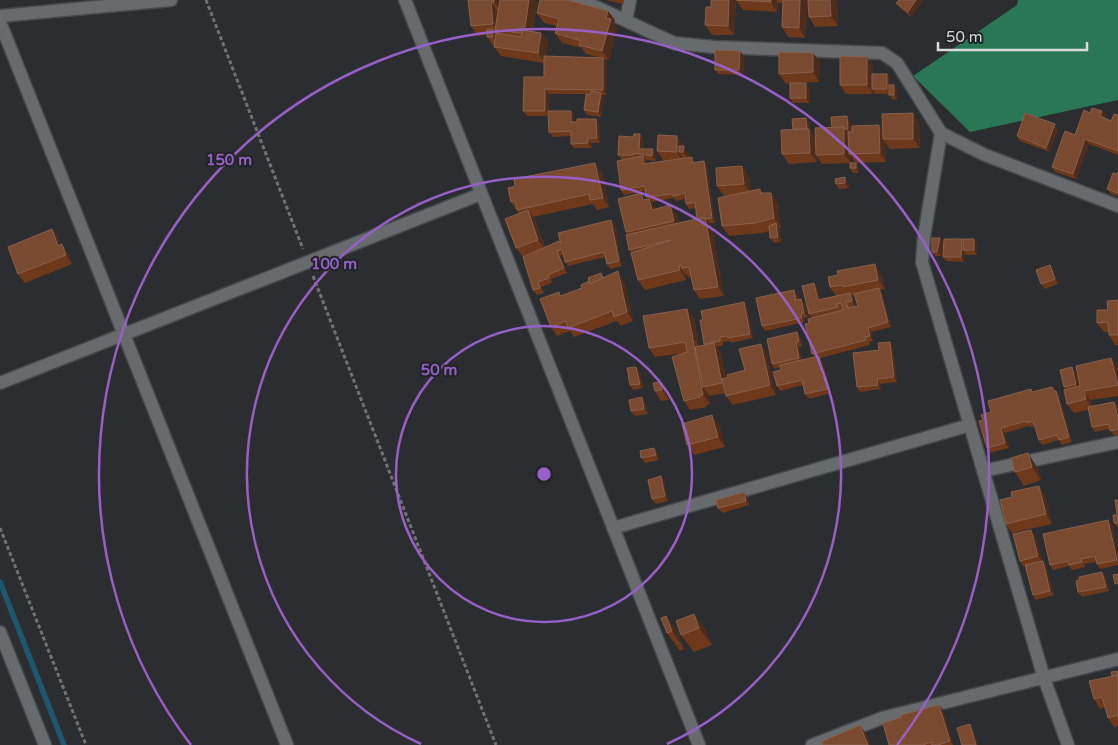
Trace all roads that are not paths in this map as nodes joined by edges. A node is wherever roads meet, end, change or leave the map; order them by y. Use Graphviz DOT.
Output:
graph roads {
  1 [pos="171,0"];
  2 [pos="405,0"];
  3 [pos="568,0"];
  4 [pos="630,0"];
  5 [pos="0,16"];
  6 [pos="626,20"];
  7 [pos="0,22"];
  8 [pos="941,133"];
  9 [pos="481,194"];
  10 [pos="1118,206"];
  11 [pos="124,333"];
  12 [pos="0,383"];
  13 [pos="970,425"];
  14 [pos="1118,442"];
  15 [pos="983,472"];
  16 [pos="613,528"];
  17 [pos="0,632"];
  18 [pos="1118,659"];
  19 [pos="1044,678"];
  20 [pos="45,745"];
  21 [pos="287,745"];
  22 [pos="699,745"];
  23 [pos="812,745"];
  24 [pos="1068,745"];
  1 -- 5 [label="street"];
  2 -- 9 [label="street"];
  3 -- 6 [label="street"];
  4 -- 6 [label="street"];
  6 -- 8 [label="street"];
  7 -- 11 [label="street"];
  8 -- 10 [label="street"];
  8 -- 13 [label="street"];
  9 -- 11 [label="street"];
  9 -- 16 [label="street"];
  11 -- 12 [label="street"];
  11 -- 21 [label="street"];
  13 -- 15 [label="street"];
  13 -- 16 [label="street"];
  14 -- 15 [label="street"];
  15 -- 19 [label="street"];
  16 -- 22 [label="street"];
  17 -- 20 [label="street"];
  18 -- 19 [label="street"];
  19 -- 23 [label="street"];
  19 -- 24 [label="street"];
}
